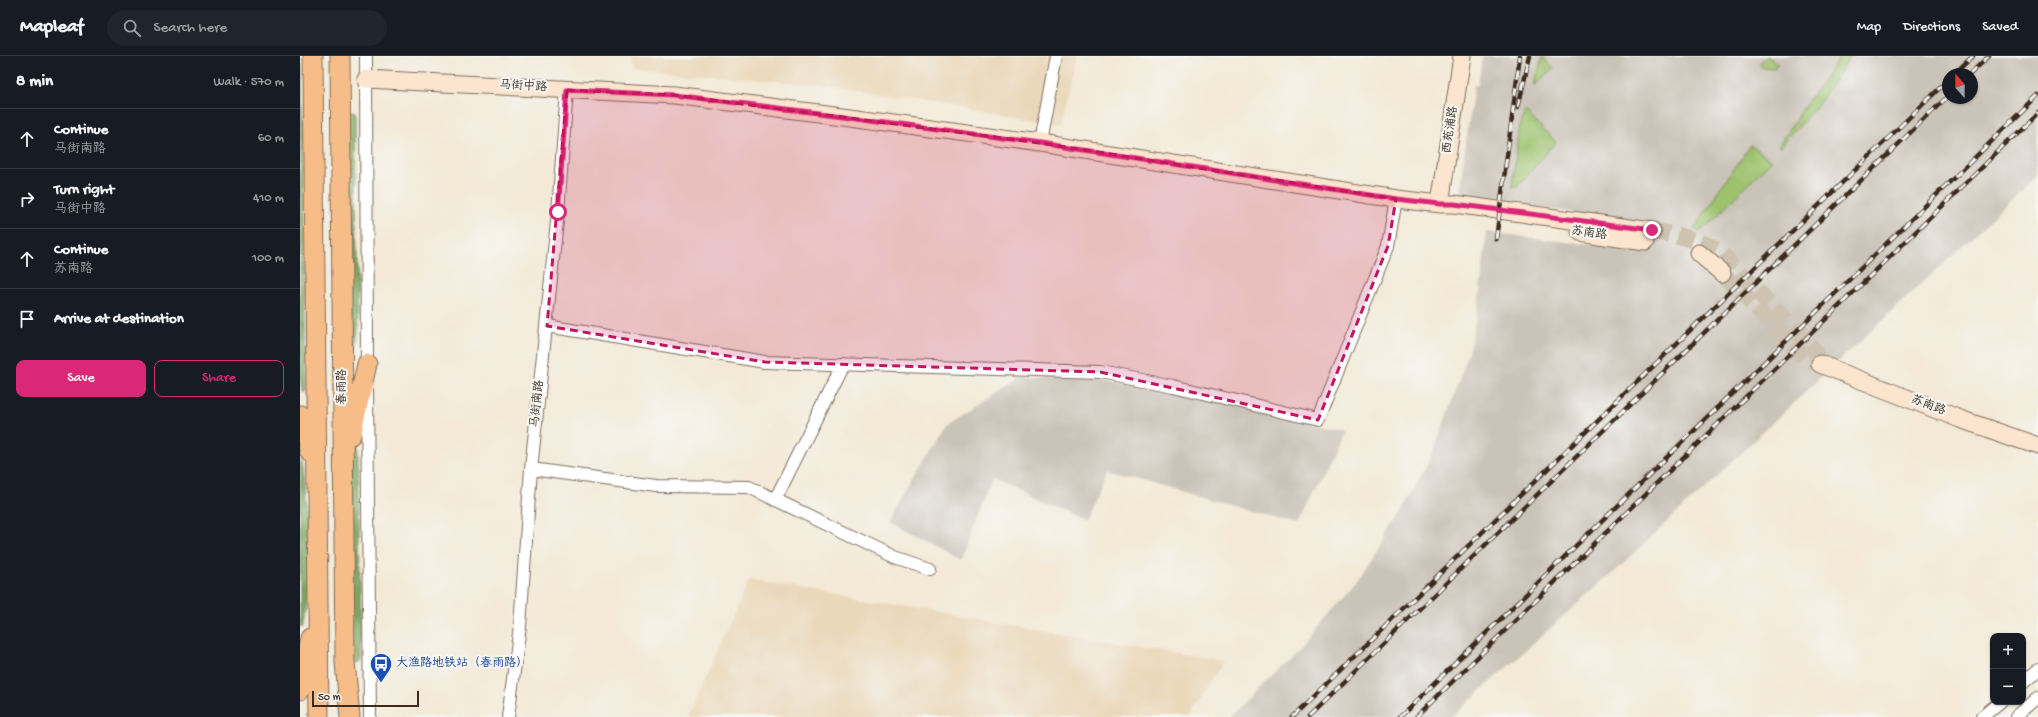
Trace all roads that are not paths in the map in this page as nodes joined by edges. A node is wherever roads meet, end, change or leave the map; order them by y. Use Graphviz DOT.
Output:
graph roads {
  1 [pos="313,56"];
  2 [pos="340,56"];
  3 [pos="366,56"];
  4 [pos="1056,56"];
  5 [pos="1462,56"];
  6 [pos="366,79"];
  7 [pos="567,90"];
  8 [pos="1040,143"];
  9 [pos="1396,199"];
  10 [pos="1440,204"];
  11 [pos="1648,236"];
  12 [pos="1699,253"];
  13 [pos="1722,273"];
  14 [pos="547,326"];
  15 [pos="367,364"];
  16 [pos="843,364"];
  17 [pos="1820,364"];
  18 [pos="300,415"];
  19 [pos="2038,446"];
  20 [pos="344,469"];
  21 [pos="531,469"];
  22 [pos="317,477"];
  23 [pos="775,500"];
  24 [pos="930,569"];
  25 [pos="318,597"];
  26 [pos="2038,669"];
  27 [pos="2026,679"];
  28 [pos="300,690"];
  29 [pos="2038,698"];
  30 [pos="1996,705"];
  31 [pos="319,717"];
  32 [pos="350,717"];
  33 [pos="370,717"];
  34 [pos="508,717"];
  35 [pos="1982,717"];
  36 [pos="2016,717"];
  1 -- 22 [label="main road"];
  2 -- 20 [label="main road, 春雨路"];
  3 -- 6 [label="street"];
  4 -- 8 [label="street"];
  5 -- 10 [label="street, 西苑浦路"];
  6 -- 7 [label="street, 马街中路"];
  6 -- 15 [label="street"];
  7 -- 8 [label="street, 马街中路"];
  7 -- 14 [label="street, 马街南路"];
  8 -- 9 [label="street, 马街中路"];
  9 -- 10 [label="street, 马街中路"];
  9 -- 16 [label="street"];
  10 -- 11 [label="street, 苏南路"];
  12 -- 13 [label="street"];
  14 -- 16 [label="street"];
  14 -- 21 [label="street, 马街南路"];
  15 -- 20 [label="main road"];
  15 -- 33 [label="street"];
  16 -- 23 [label="street"];
  17 -- 19 [label="street, 苏南路"];
  18 -- 22 [label="main road"];
  20 -- 32 [label="main road, 春雨路"];
  21 -- 23 [label="street"];
  21 -- 34 [label="street, 马街南路"];
  22 -- 25 [label="main road"];
  23 -- 24 [label="street"];
  25 -- 28 [label="main road"];
  25 -- 31 [label="main road"];
  26 -- 27 [label="street"];
  29 -- 36 [label="street"];
  30 -- 35 [label="street"];
}
